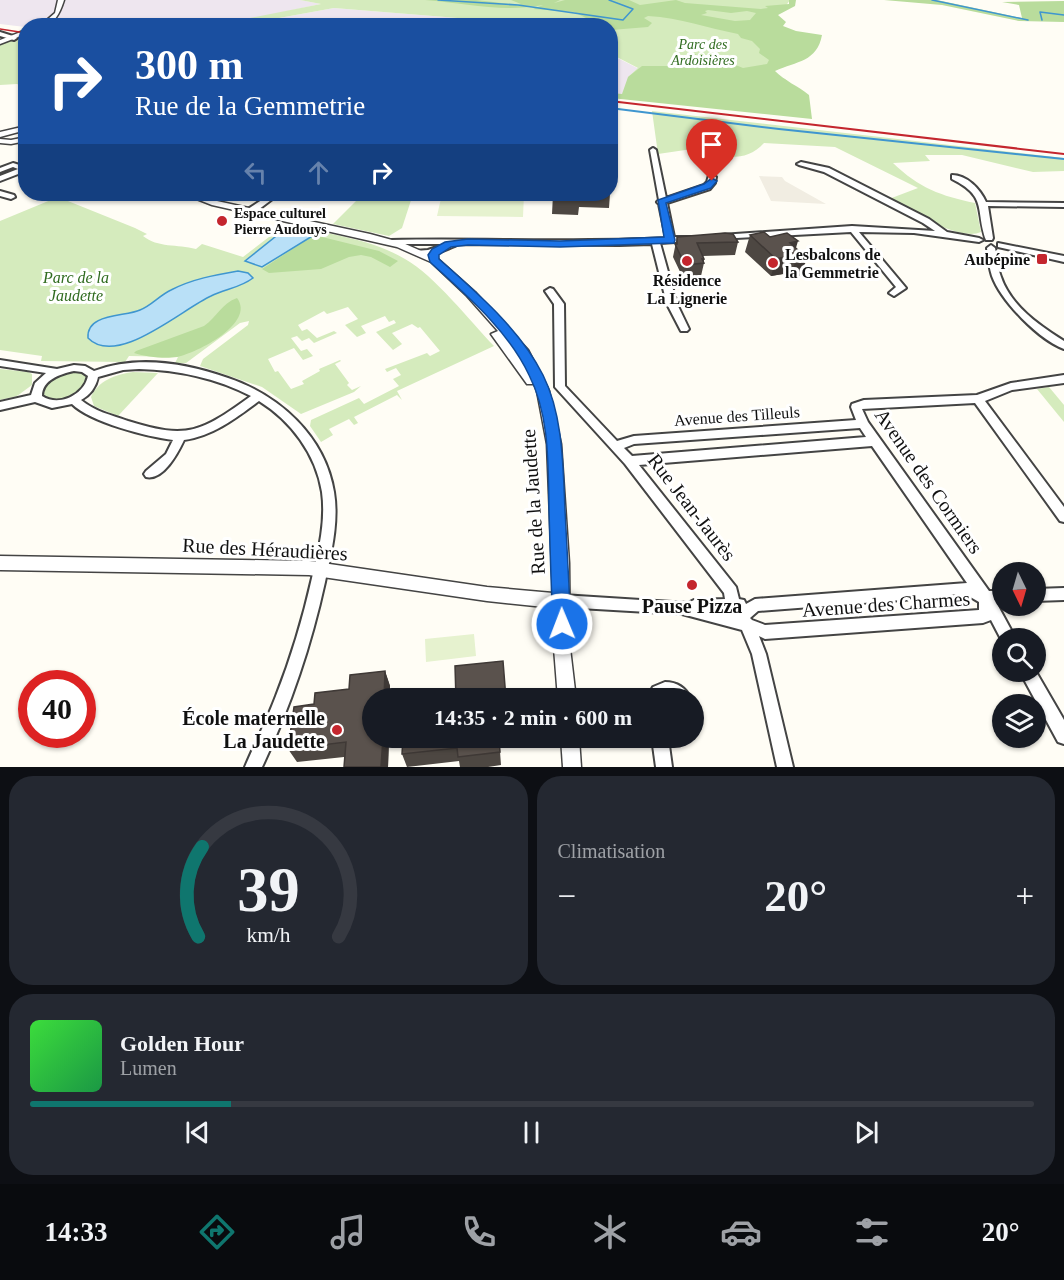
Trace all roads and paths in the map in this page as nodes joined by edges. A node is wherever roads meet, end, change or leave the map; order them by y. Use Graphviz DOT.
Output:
graph roads {
  1 [pos="62,0"];
  2 [pos="52,18"];
  3 [pos="0,34"];
  4 [pos="18,36"];
  5 [pos="12,38"];
  6 [pos="1,42"];
  7 [pos="4,130"];
  8 [pos="0,135"];
  9 [pos="0,141"];
  10 [pos="18,141"];
  11 [pos="653,150"];
  12 [pos="801,164"];
  13 [pos="18,167"];
  14 [pos="0,170"];
  15 [pos="18,172"];
  16 [pos="712,177"];
  17 [pos="956,177"];
  18 [pos="0,179"];
  19 [pos="0,193"];
  20 [pos="11,198"];
  21 [pos="214,201"];
  22 [pos="265,201"];
  23 [pos="661,202"];
  24 [pos="983,204"];
  25 [pos="1064,205"];
  26 [pos="251,211"];
  27 [pos="917,217"];
  28 [pos="852,228"];
  29 [pos="918,230"];
  30 [pos="946,234"];
  31 [pos="715,237"];
  32 [pos="704,238"];
  33 [pos="670,240"];
  34 [pos="435,241"];
  35 [pos="655,241"];
  36 [pos="391,242"];
  37 [pos="468,242"];
  38 [pos="993,244"];
  39 [pos="418,253"];
  40 [pos="435,255"];
  41 [pos="1064,260"];
  42 [pos="550,291"];
  43 [pos="894,293"];
  44 [pos="684,329"];
  45 [pos="1064,346"];
  46 [pos="0,363"];
  47 [pos="56,372"];
  48 [pos="93,375"];
  49 [pos="1064,379"];
  50 [pos="260,395"];
  51 [pos="37,398"];
  52 [pos="74,399"];
  53 [pos="978,399"];
  54 [pos="0,406"];
  55 [pos="548,410"];
  56 [pos="863,424"];
  57 [pos="179,438"];
  58 [pos="875,441"];
  59 [pos="615,446"];
  60 [pos="629,461"];
  61 [pos="150,474"];
  62 [pos="1064,517"];
  63 [pos="0,562"];
  64 [pos="321,570"];
  65 [pos="1064,594"];
  66 [pos="1046,595"];
  67 [pos="986,598"];
  68 [pos="992,598"];
  69 [pos="562,601"];
  70 [pos="682,608"];
  71 [pos="741,615"];
  72 [pos="1003,628"];
  73 [pos="1034,682"];
  74 [pos="566,688"];
  75 [pos="1064,736"];
  76 [pos="571,748"];
  77 [pos="661,748"];
  78 [pos="253,767"];
  79 [pos="572,767"];
  80 [pos="664,767"];
  81 [pos="785,767"];
  1 -- 2 [label="street"];
  3 -- 5 [label="street"];
  4 -- 5 [label="street"];
  5 -- 6 [label="street"];
  7 -- 8 [label="street"];
  9 -- 10 [label="street"];
  11 -- 23 [label="street"];
  12 -- 27 [label="street"];
  13 -- 14 [label="street"];
  15 -- 18 [label="street"];
  16 -- 23 [label="street"];
  17 -- 24 [label="street"];
  19 -- 20 [label="street"];
  21 -- 26 [label="street"];
  22 -- 26 [label="street"];
  23 -- 33 [label="street"];
  24 -- 25 [label="street"];
  24 -- 38 [label="street"];
  26 -- 36 [label="street"];
  27 -- 29 [label="street"];
  27 -- 30 [label="street"];
  28 -- 29 [label="street"];
  28 -- 31 [label="street"];
  28 -- 43 [label="street"];
  29 -- 30 [label="street"];
  30 -- 38 [label="street"];
  32 -- 33 [label="street"];
  33 -- 35 [label="street"];
  34 -- 36 [label="street"];
  34 -- 37 [label="street"];
  34 -- 39 [label="street"];
  35 -- 37 [label="street"];
  35 -- 44 [label="street"];
  36 -- 39 [label="street"];
  37 -- 40 [label="street"];
  38 -- 41 [label="street"];
  38 -- 45 [label="street"];
  39 -- 40 [label="street, Rue de la Jaudette"];
  39 -- 55 [label="street, Rue de la Jaudette"];
  40 -- 55 [label="street, Rue de la Jaudette"];
  42 -- 59 [label="street, Rue Jean-Jaurès"];
  46 -- 47 [label="street"];
  47 -- 48 [label="street"];
  47 -- 51 [label="street"];
  48 -- 50 [label="street"];
  48 -- 52 [label="street"];
  49 -- 53 [label="street"];
  50 -- 57 [label="street"];
  50 -- 64 [label="street"];
  51 -- 52 [label="street"];
  51 -- 54 [label="street"];
  52 -- 57 [label="street"];
  53 -- 56 [label="street, Avenue des Cormiers"];
  53 -- 62 [label="street"];
  55 -- 69 [label="street, Rue de la Jaudette"];
  56 -- 58 [label="street, Avenue des Cormiers"];
  56 -- 59 [label="street, Avenue des Tilleuls"];
  57 -- 61 [label="street"];
  58 -- 60 [label="street"];
  58 -- 67 [label="street, Avenue des Cormiers"];
  59 -- 60 [label="street, Rue Jean-Jaurès"];
  60 -- 71 [label="street, Rue Jean-Jaurès"];
  63 -- 64 [label="street, Rue des Héraudières"];
  64 -- 69 [label="street, Rue des Héraudières"];
  64 -- 78 [label="street"];
  65 -- 66 [label="street"];
  67 -- 68 [label="street"];
  67 -- 71 [label="street, Avenue des Charmes"];
  67 -- 71 [label="street, Avenue des Charmes"];
  67 -- 72 [label="street, Avenue des Cormiers"];
  69 -- 70 [label="street, Avenue des Charmes"];
  69 -- 74 [label="street, Rue de la Jaudette"];
  70 -- 71 [label="street"];
  70 -- 71 [label="street, Avenue des Charmes"];
  71 -- 81 [label="street, Rue Jean-Jaurès"];
  73 -- 75 [label="street"];
  76 -- 79 [label="street"];
  77 -- 80 [label="street"];
}
